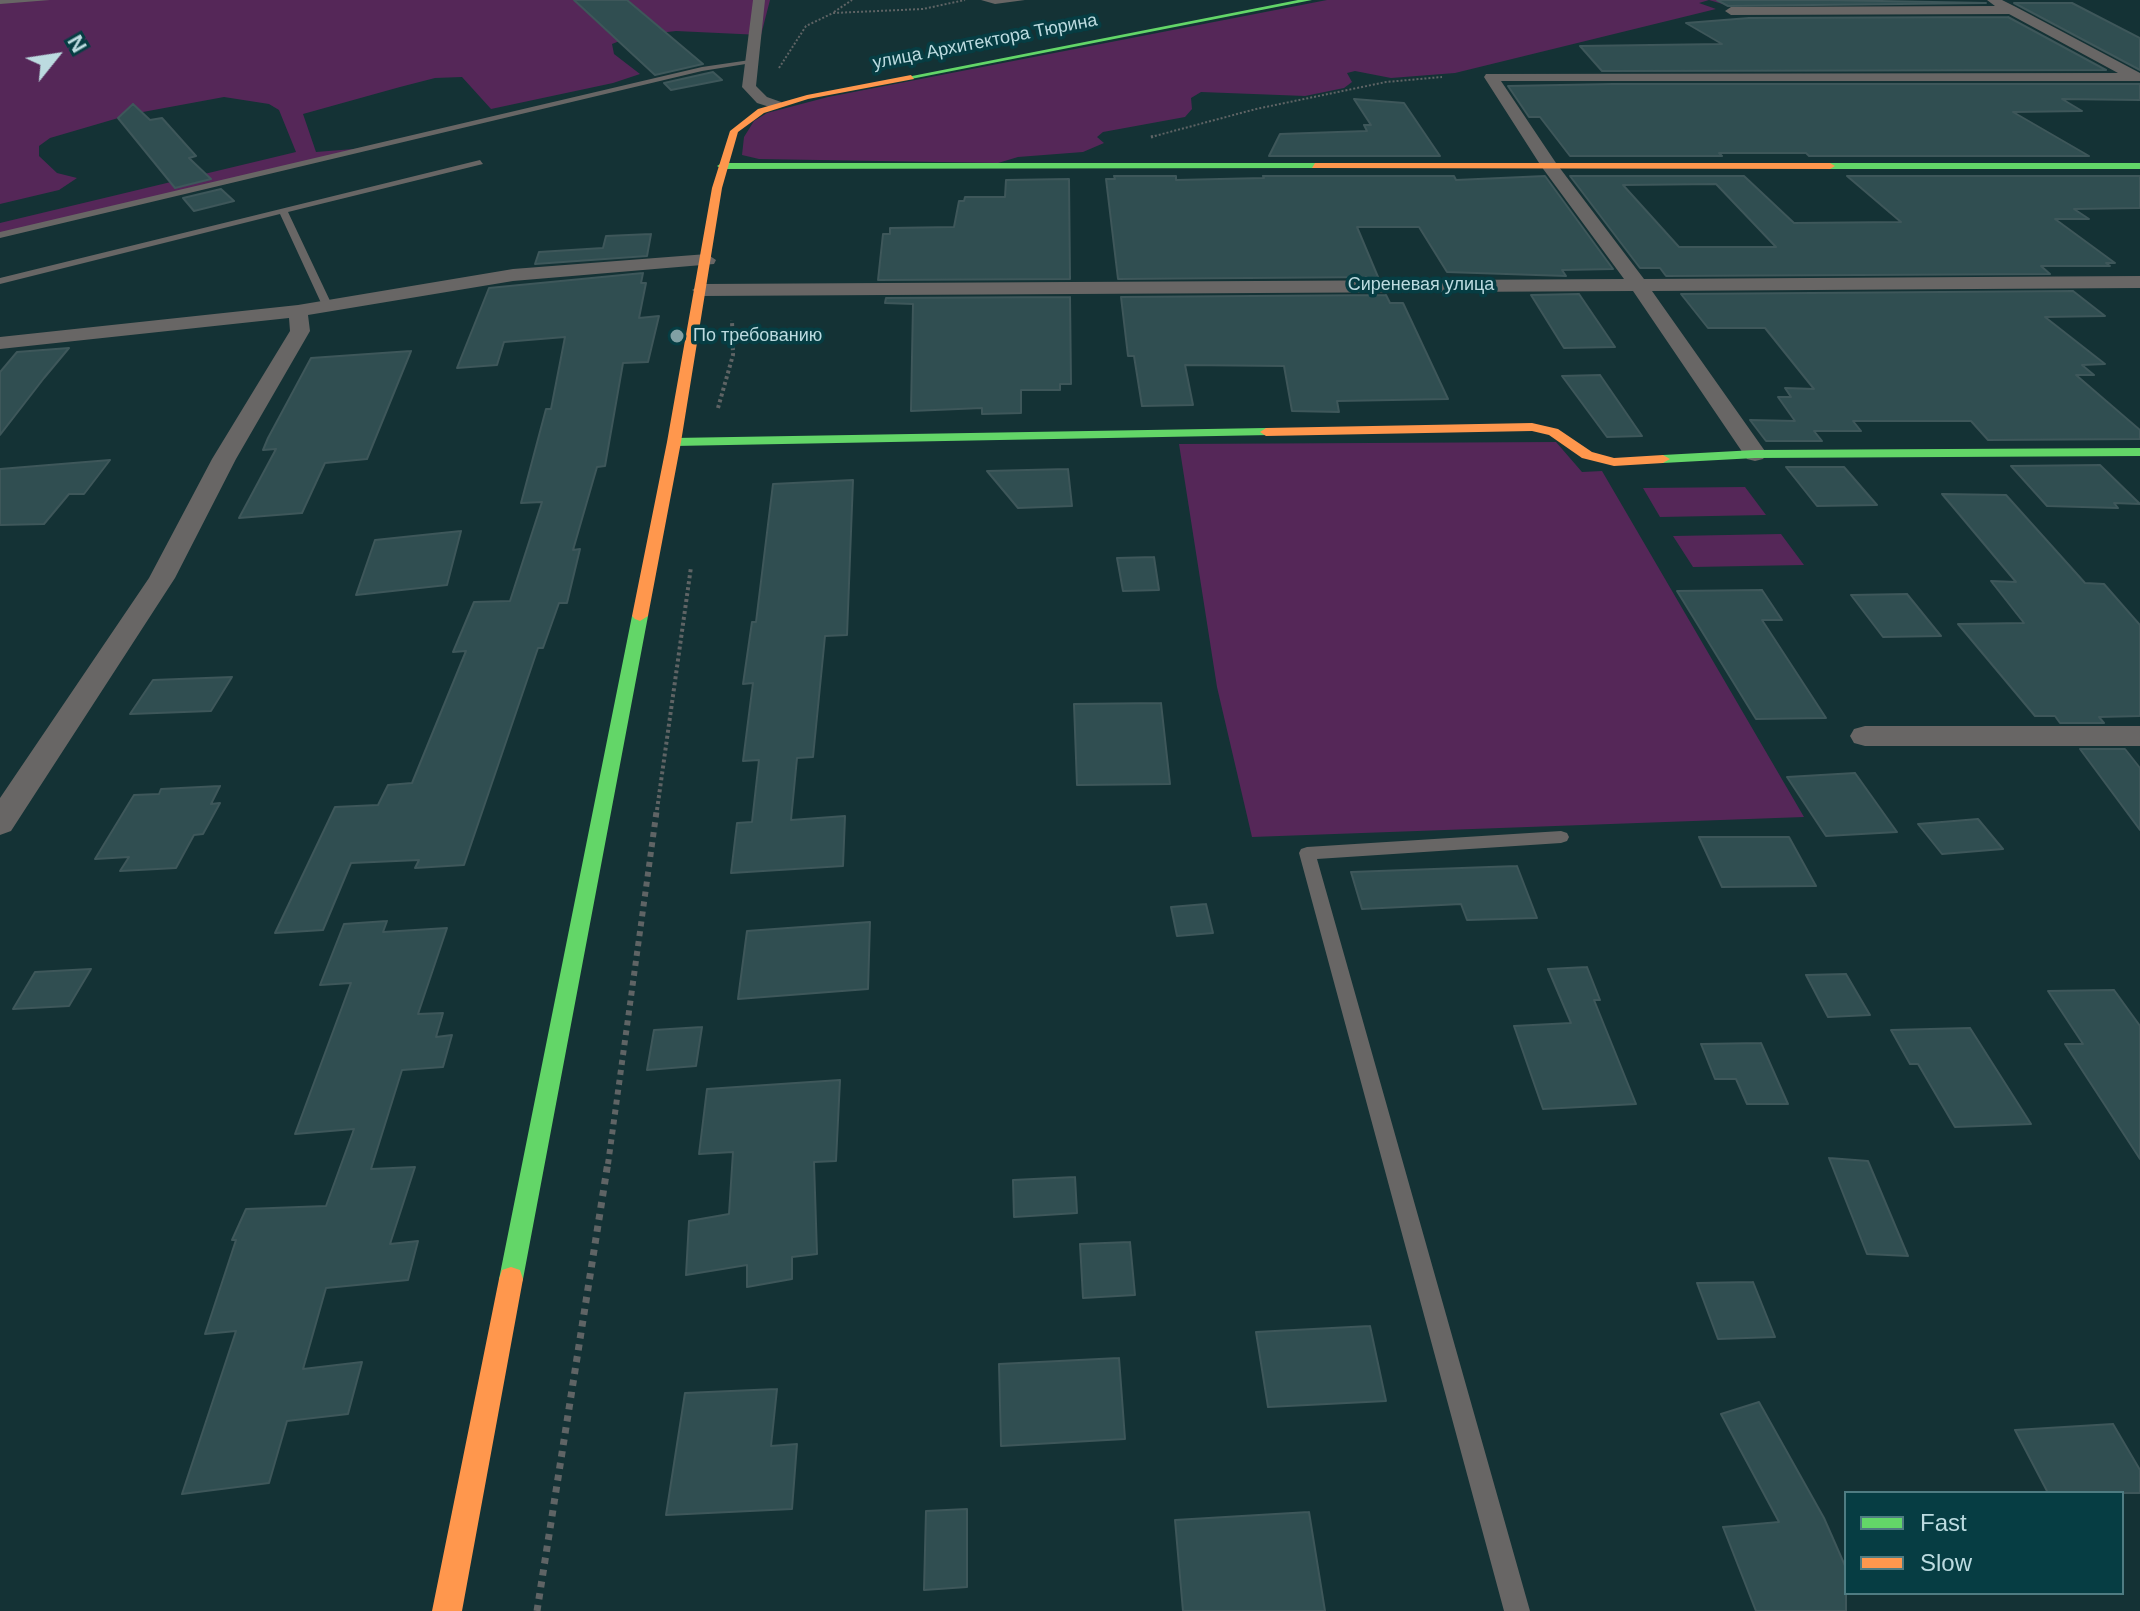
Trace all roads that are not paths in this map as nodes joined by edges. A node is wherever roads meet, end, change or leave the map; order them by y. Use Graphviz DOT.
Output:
graph roads {
  1 [pos="47,0"];
  2 [pos="759,0"];
  3 [pos="984,0"];
  4 [pos="1022,0"];
  5 [pos="1309,0"];
  6 [pos="1993,0"];
  7 [pos="0,2"];
  8 [pos="2012,10"];
  9 [pos="1731,11"];
  10 [pos="750,62"];
  11 [pos="2139,78"];
  12 [pos="776,105"];
  13 [pos="480,162"];
  14 [pos="722,166"];
  15 [pos="1549,166"];
  16 [pos="2140,166"];
  17 [pos="283,210"];
  18 [pos="0,235"];
  19 [pos="707,260"];
  20 [pos="0,281"];
  21 [pos="2140,282"];
  22 [pos="1638,284"];
  23 [pos="702,290"];
  24 [pos="327,305"];
  25 [pos="298,311"];
  26 [pos="0,343"];
  27 [pos="674,442"];
  28 [pos="2140,452"];
  29 [pos="1755,454"];
  30 [pos="1865,736"];
  31 [pos="2140,736"];
  32 [pos="0,823"];
  33 [pos="1561,837"];
  34 [pos="447,1611"];
  35 [pos="1517,1611"];
  1 -- 7 [label="lane"];
  2 -- 10 [label="street"];
  3 -- 4 [label="lane"];
  5 -- 12 [label="street, улица Архитектора Тюрина"];
  6 -- 8 [label="street"];
  8 -- 9 [label="street"];
  8 -- 11 [label="street"];
  10 -- 12 [label="street"];
  10 -- 18 [label="lane"];
  11 -- 15 [label="street"];
  12 -- 14 [label="street, улица Архитектора Тюрина"];
  13 -- 17 [label="lane"];
  14 -- 15 [label="street"];
  14 -- 19 [label="street, улица Архитектора Тюрина"];
  15 -- 16 [label="street"];
  15 -- 22 [label="street"];
  17 -- 20 [label="lane"];
  17 -- 24 [label="lane"];
  19 -- 23 [label="street, улица Архитектора Тюрина"];
  19 -- 24 [label="street"];
  21 -- 22 [label="street, Сиреневая улица"];
  22 -- 23 [label="street, Сиреневая улица"];
  22 -- 29 [label="street"];
  23 -- 27 [label="street, улица Архитектора Тюрина"];
  24 -- 25 [label="street"];
  25 -- 26 [label="street"];
  25 -- 32 [label="street"];
  27 -- 29 [label="street"];
  27 -- 34 [label="street, улица Архитектора Тюрина"];
  28 -- 29 [label="street"];
  30 -- 31 [label="street"];
  33 -- 35 [label="lane"];
}
